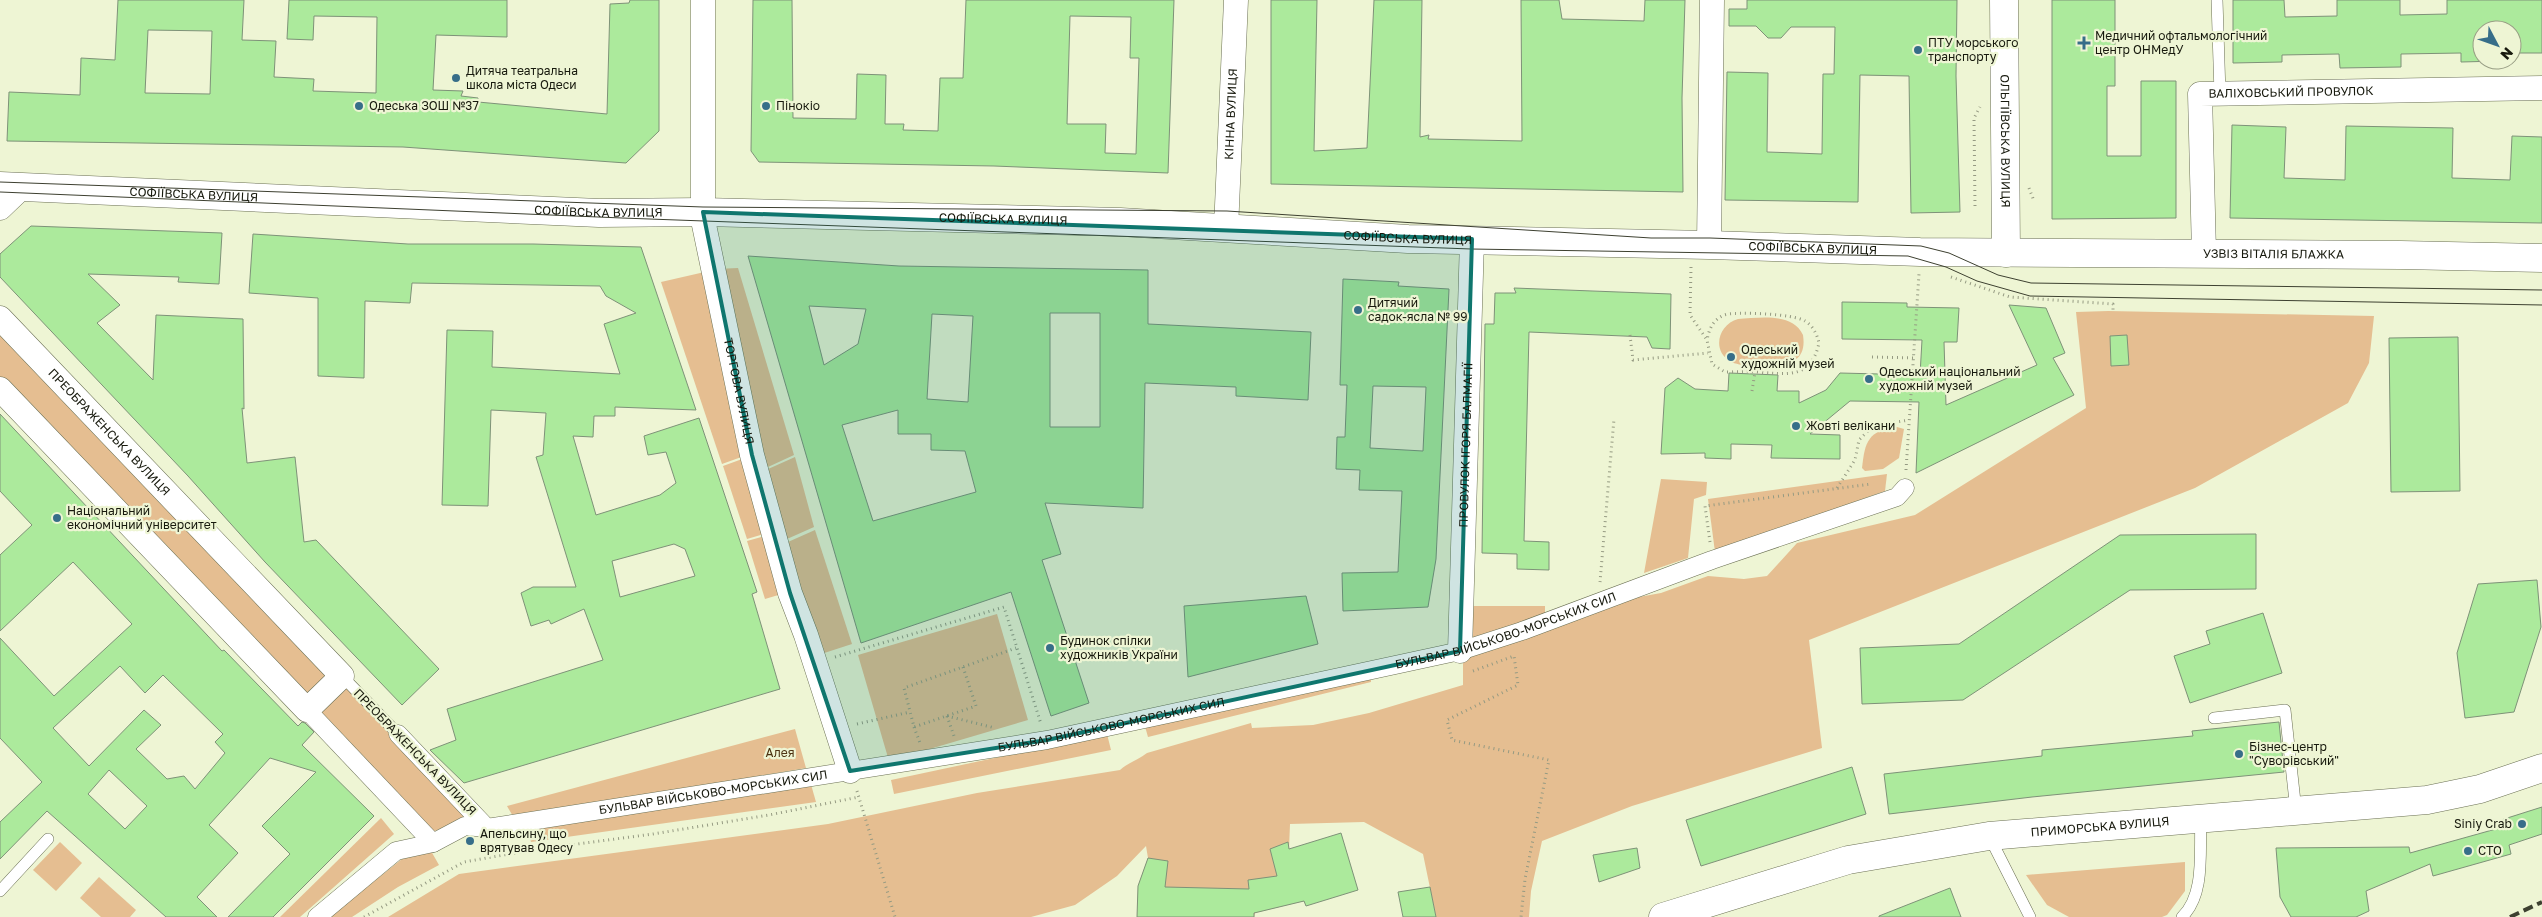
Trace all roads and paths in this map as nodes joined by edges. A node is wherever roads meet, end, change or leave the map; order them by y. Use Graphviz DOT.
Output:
graph roads {
  1 [pos="703,0"];
  2 [pos="1236,0"];
  3 [pos="1712,0"];
  4 [pos="2004,0"];
  5 [pos="2216,0"];
  6 [pos="2542,88"];
  7 [pos="2220,94"];
  8 [pos="11,187"];
  9 [pos="0,208"];
  10 [pos="703,216"];
  11 [pos="1226,229"];
  12 [pos="1472,240"];
  13 [pos="1700,245"];
  14 [pos="2006,253"];
  15 [pos="2204,253"];
  16 [pos="2542,258"];
  17 [pos="1920,266"];
  18 [pos="1945,275"];
  19 [pos="2113,311"];
  20 [pos="0,318"];
  21 [pos="1630,335"];
  22 [pos="1707,340"];
  23 [pos="1708,353"];
  24 [pos="1872,357"];
  25 [pos="1914,358"];
  26 [pos="1754,372"];
  27 [pos="0,389"];
  28 [pos="1752,390"];
  29 [pos="1614,419"];
  30 [pos="1909,420"];
  31 [pos="1876,484"];
  32 [pos="1837,488"];
  33 [pos="1905,488"];
  34 [pos="1712,560"];
  35 [pos="1598,603"];
  36 [pos="1016,648"];
  37 [pos="1465,661"];
  38 [pos="815,663"];
  39 [pos="963,667"];
  40 [pos="342,676"];
  41 [pos="306,710"];
  42 [pos="910,712"];
  43 [pos="947,716"];
  44 [pos="2214,718"];
  45 [pos="836,728"];
  46 [pos="1001,729"];
  47 [pos="398,734"];
  48 [pos="1047,740"];
  49 [pos="2542,768"];
  50 [pos="850,770"];
  51 [pos="858,798"];
  52 [pos="2296,811"];
  53 [pos="2200,818"];
  54 [pos="487,828"];
  55 [pos="1989,836"];
  56 [pos="48,839"];
  57 [pos="434,844"];
  58 [pos="0,891"];
  59 [pos="317,917"];
  60 [pos="364,917"];
  61 [pos="896,917"];
  62 [pos="1522,917"];
  63 [pos="1663,917"];
  64 [pos="2030,917"];
  65 [pos="2182,917"];
  1 -- 10 [label="street, ТОРГОВА ВУЛИЦЯ"];
  2 -- 11 [label="street, КІННА ВУЛИЦЯ"];
  3 -- 13 [label="street"];
  4 -- 14 [label="main road, ОЛЬГІЇВСЬКА ВУЛИЦЯ"];
  5 -- 7 [label="lane"];
  6 -- 7 [label="street, ВАЛІХОВСЬКИЙ ПРОВУЛОК"];
  7 -- 15 [label="street, ВАЛІХОВСЬКИЙ ПРОВУЛОК"];
  8 -- 9 [label="street"];
  8 -- 10 [label="main road, СОФІЇВСЬКА ВУЛИЦЯ"];
  10 -- 11 [label="main road, СОФІЇВСЬКА ВУЛИЦЯ"];
  10 -- 38 [label="street, ТОРГОВА ВУЛИЦЯ"];
  11 -- 12 [label="main road, СОФІЇВСЬКА ВУЛИЦЯ"];
  12 -- 13 [label="main road, СОФІЇВСЬКА ВУЛИЦЯ"];
  12 -- 37 [label="street, ПРОВУЛОК ІГОРЯ БАЛМАГІЇ"];
  13 -- 14 [label="main road, СОФІЇВСЬКА ВУЛИЦЯ"];
  13 -- 22 [label="path"];
  14 -- 15 [label="main road, УЗВІЗ ВІТАЛІЯ БЛАЖКА"];
  15 -- 16 [label="main road, УЗВІЗ ВІТАЛІЯ БЛАЖКА"];
  17 -- 25 [label="path"];
  18 -- 19 [label="path"];
  20 -- 40 [label="street, ПРЕОБРАЖЕНСЬКА ВУЛИЦЯ"];
  21 -- 23 [label="path"];
  22 -- 23 [label="path"];
  22 -- 26 [label="path"];
  23 -- 26 [label="path"];
  24 -- 25 [label="path"];
  25 -- 30 [label="path"];
  26 -- 28 [label="path"];
  27 -- 41 [label="street"];
  29 -- 35 [label="path"];
  30 -- 32 [label="path"];
  30 -- 33 [label="path"];
  31 -- 32 [label="path"];
  32 -- 34 [label="path"];
  33 -- 34 [label="street, БУЛЬВАР ВІЙСЬКОВО-МОРСЬКИХ СИЛ"];
  34 -- 35 [label="street, БУЛЬВАР ВІЙСЬКОВО-МОРСЬКИХ СИЛ"];
  35 -- 37 [label="street, БУЛЬВАР ВІЙСЬКОВО-МОРСЬКИХ СИЛ"];
  36 -- 38 [label="path"];
  36 -- 39 [label="path"];
  36 -- 48 [label="path"];
  37 -- 48 [label="street, БУЛЬВАР ВІЙСЬКОВО-МОРСЬКИХ СИЛ"];
  37 -- 62 [label="path"];
  38 -- 45 [label="street, ТОРГОВА ВУЛИЦЯ"];
  39 -- 42 [label="path"];
  39 -- 43 [label="path"];
  40 -- 41 [label="street"];
  40 -- 47 [label="lane, ПРЕОБРАЖЕНСЬКА ВУЛИЦЯ"];
  41 -- 57 [label="street"];
  42 -- 43 [label="path"];
  42 -- 45 [label="path"];
  43 -- 46 [label="path"];
  44 -- 52 [label="lane"];
  45 -- 50 [label="street, ТОРГОВА ВУЛИЦЯ"];
  47 -- 54 [label="street, ПРЕОБРАЖЕНСЬКА ВУЛИЦЯ"];
  48 -- 50 [label="street, БУЛЬВАР ВІЙСЬКОВО-МОРСЬКИХ СИЛ"];
  49 -- 52 [label="main road, ПРИМОРСЬКА ВУЛИЦЯ"];
  50 -- 51 [label="path"];
  50 -- 54 [label="street, БУЛЬВАР ВІЙСЬКОВО-МОРСЬКИХ СИЛ"];
  51 -- 60 [label="path"];
  51 -- 61 [label="path"];
  52 -- 53 [label="main road, ПРИМОРСЬКА ВУЛИЦЯ"];
  53 -- 55 [label="main road, ПРИМОРСЬКА ВУЛИЦЯ"];
  53 -- 65 [label="lane"];
  54 -- 57 [label="street, БУЛЬВАР ВІЙСЬКОВО-МОРСЬКИХ СИЛ"];
  55 -- 63 [label="main road, ПРИМОРСЬКА ВУЛИЦЯ"];
  55 -- 64 [label="lane"];
  56 -- 58 [label="lane"];
  57 -- 59 [label="street, БУЛЬВАР ВІЙСЬКОВО-МОРСЬКИХ СИЛ"];
}
